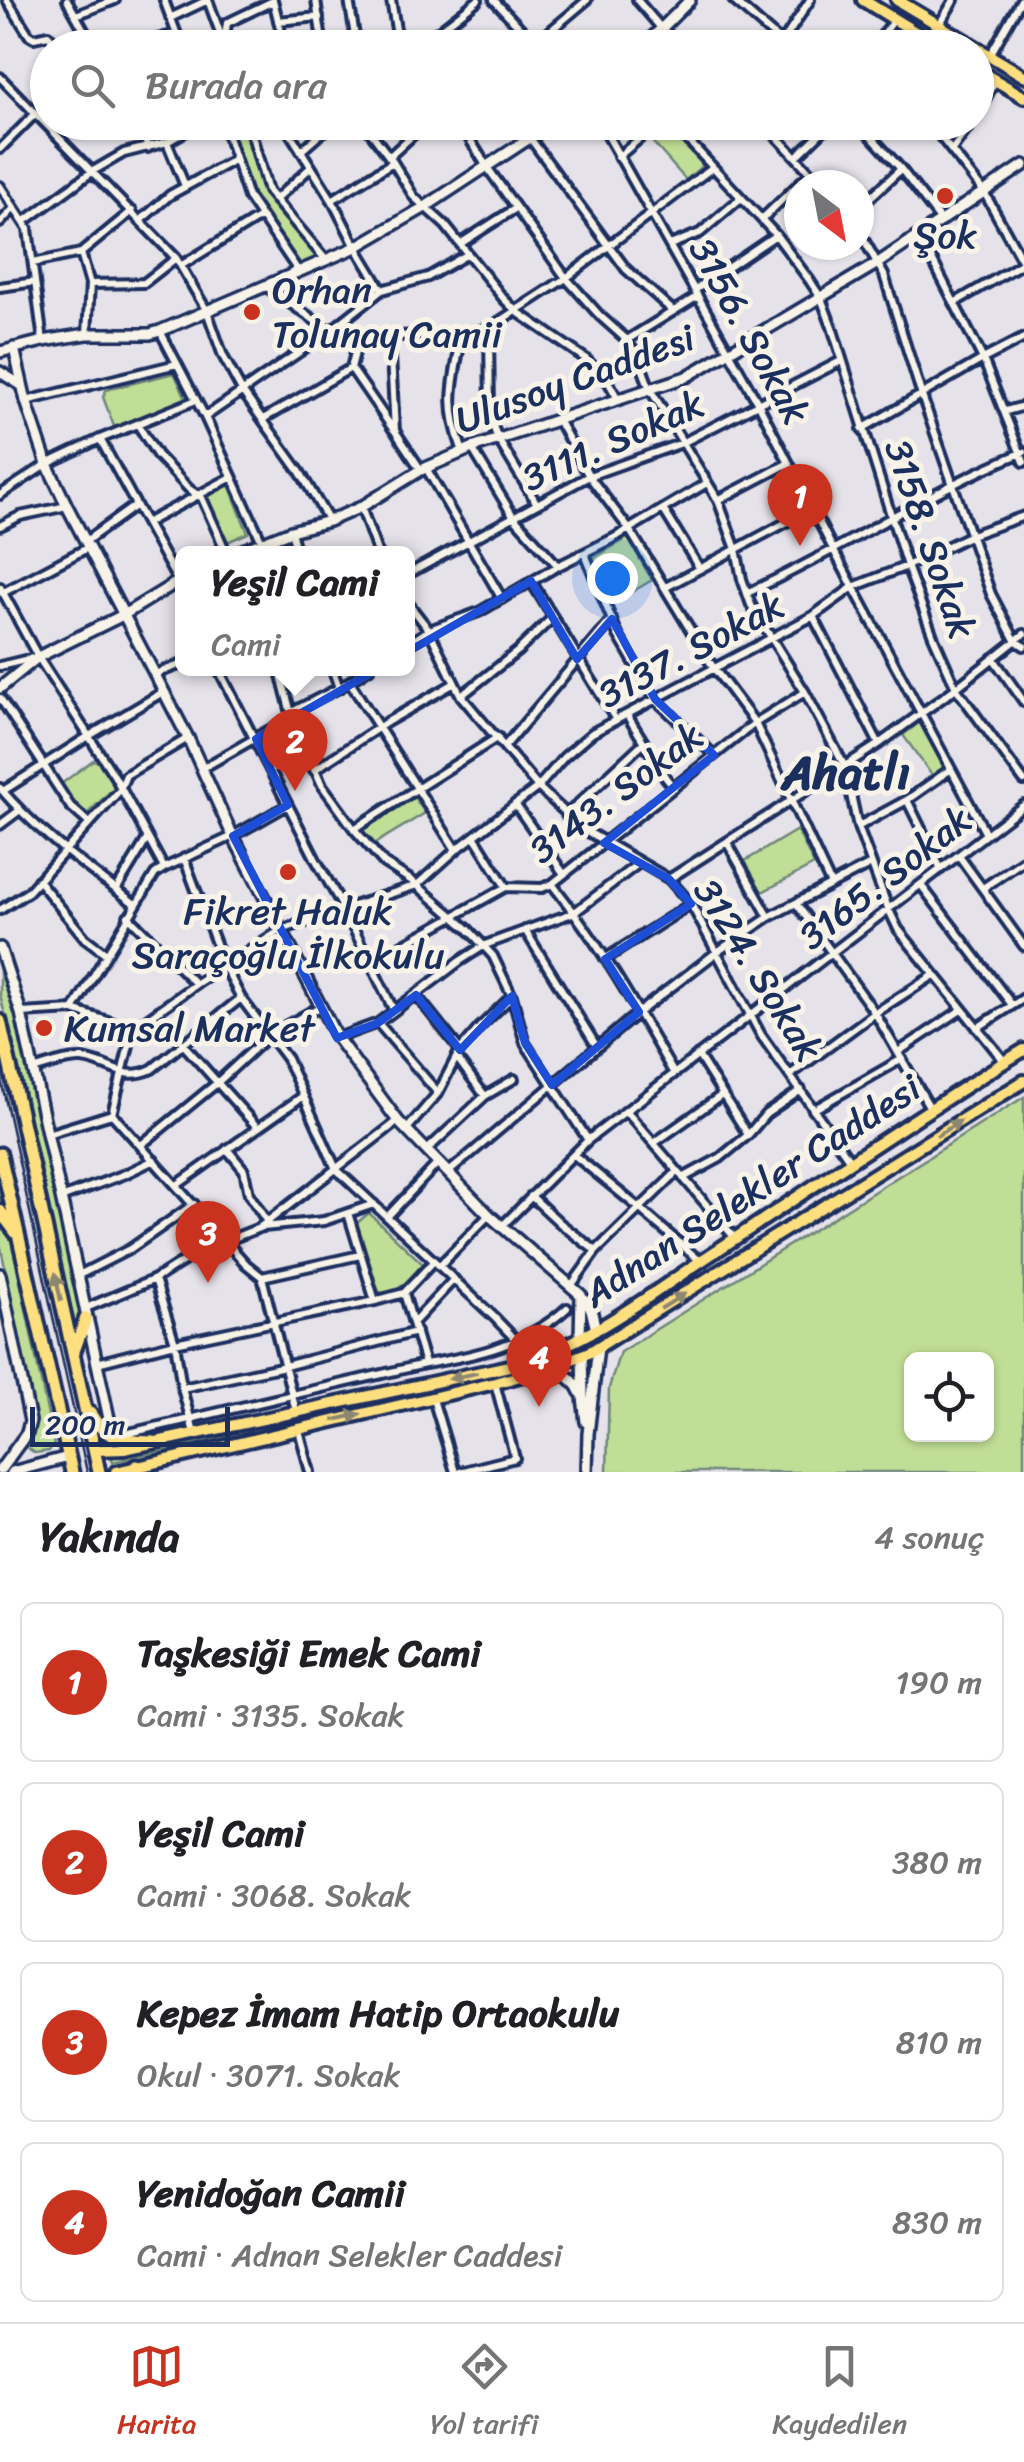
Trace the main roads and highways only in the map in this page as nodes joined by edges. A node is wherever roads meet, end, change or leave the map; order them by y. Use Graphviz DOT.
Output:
graph roads {
  1 [pos="862,0"];
  2 [pos="898,0"];
  3 [pos="912,30"];
  4 [pos="948,30"];
  5 [pos="994,57"];
  6 [pos="1024,76"];
  7 [pos="994,79"];
  8 [pos="1024,97"];
  9 [pos="0,1022"];
  10 [pos="1024,1050"];
  11 [pos="1024,1081"];
  12 [pos="0,1154"];
  13 [pos="0,1212"];
  14 [pos="19,1237"];
  15 [pos="85,1313"];
  16 [pos="596,1330"];
  17 [pos="580,1338"];
  18 [pos="598,1347"];
  19 [pos="72,1355"];
  20 [pos="582,1355"];
  21 [pos="84,1402"];
  22 [pos="154,1442"];
  23 [pos="95,1450"];
  24 [pos="68,1457"];
  25 [pos="133,1469"];
  26 [pos="72,1472"];
  27 [pos="99,1472"];
  28 [pos="116,1472"];
  1 -- 3 [label="main road"];
  2 -- 4 [label="main road"];
  5 -- 6 [label="main road"];
  7 -- 8 [label="main road"];
  19 -- 9 [label="highway, one-way"];
  10 -- 16 [label="main road, Adnan Selekler Caddesi"];
  18 -- 11 [label="main road, Adnan Selekler Caddesi, one-way"];
  12 -- 14 [label="highway"];
  13 -- 14 [label="highway"];
  14 -- 24 [label="highway"];
  15 -- 19 [label="highway"];
  16 -- 17 [label="main road, Adnan Selekler Caddesi"];
  16 -- 18 [label="main road"];
  17 -- 20 [label="main road"];
  17 -- 22 [label="main road, Adnan Selekler Caddesi, one-way"];
  18 -- 20 [label="main road, Adnan Selekler Caddesi"];
  19 -- 21 [label="highway"];
  25 -- 20 [label="main road, Adnan Selekler Caddesi, one-way"];
  21 -- 22 [label="highway"];
  21 -- 23 [label="highway"];
  22 -- 23 [label="main road, Adnan Selekler Caddesi"];
  23 -- 24 [label="highway"];
  23 -- 27 [label="highway"];
  24 -- 26 [label="highway"];
  25 -- 28 [label="main road, Adnan Selekler Caddesi"];
}
